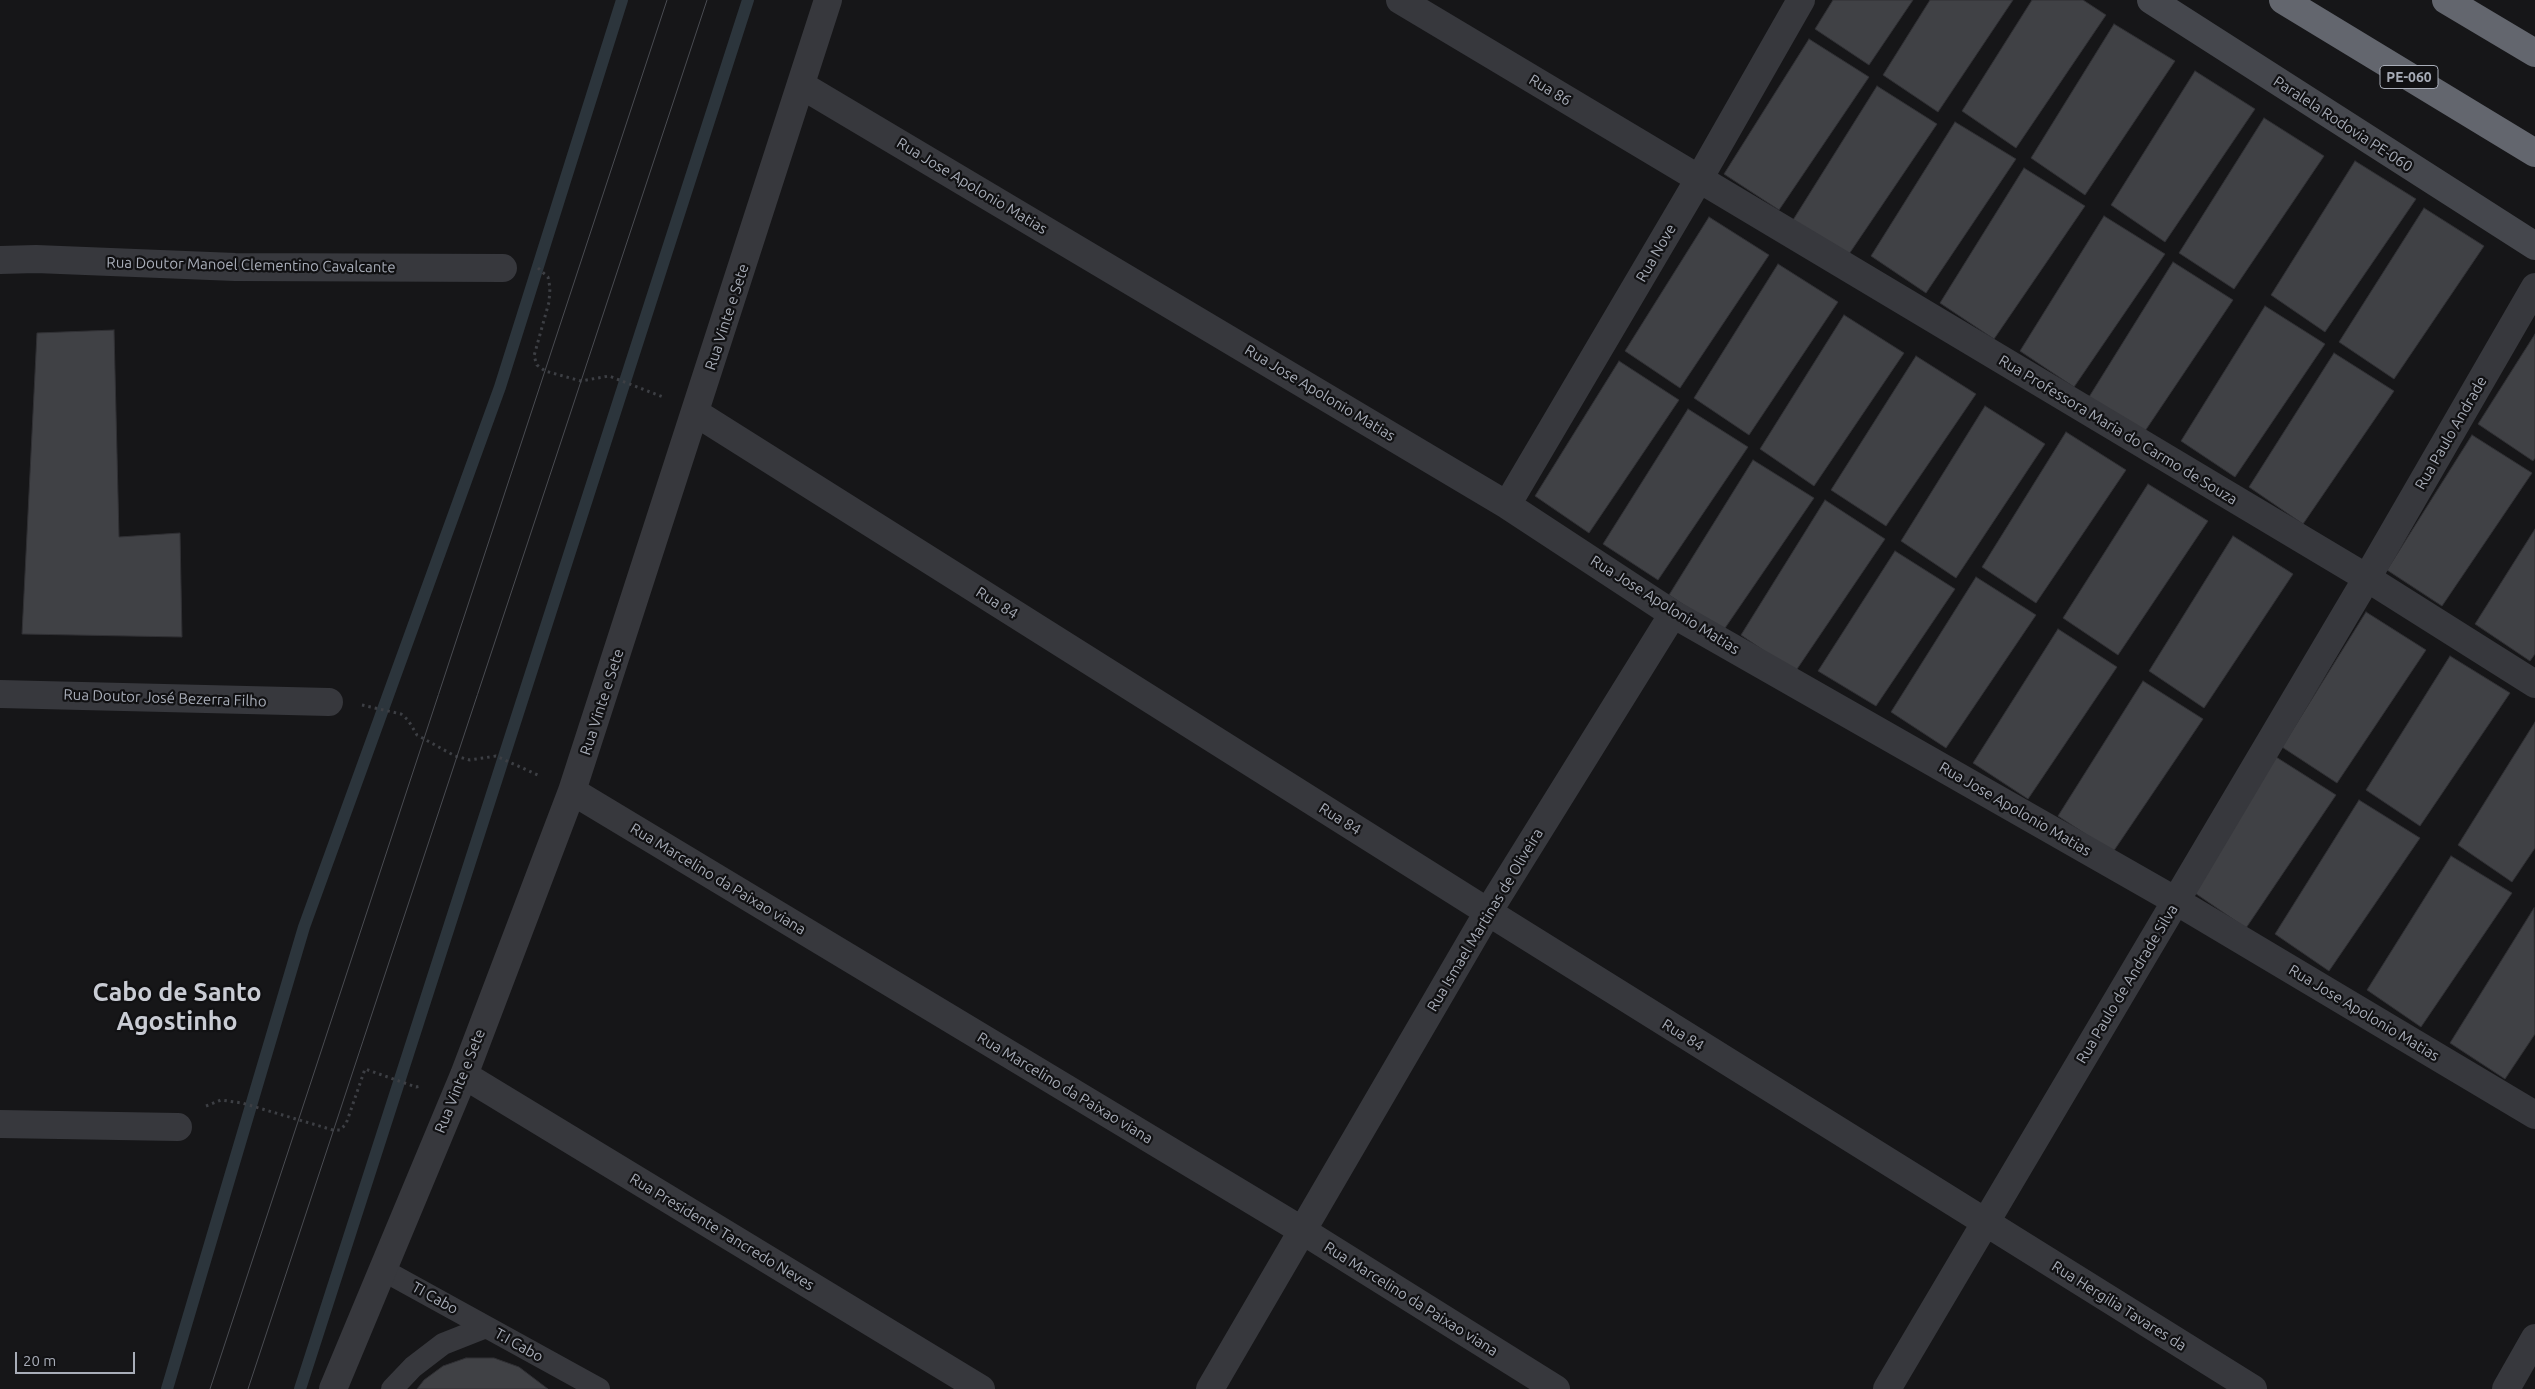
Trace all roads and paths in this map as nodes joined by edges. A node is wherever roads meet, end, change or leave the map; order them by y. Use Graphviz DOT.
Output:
graph roads {
  1 [pos="828,0"];
  2 [pos="1400,0"];
  3 [pos="1801,0"];
  4 [pos="2151,0"];
  5 [pos="2283,0"];
  6 [pos="2446,0"];
  7 [pos="2535,53"];
  8 [pos="801,85"];
  9 [pos="2535,153"];
  10 [pos="1699,179"];
  11 [pos="2535,246"];
  12 [pos="0,260"];
  13 [pos="536,267"];
  14 [pos="503,268"];
  15 [pos="2535,287"];
  16 [pos="651,391"];
  17 [pos="696,413"];
  18 [pos="1508,504"];
  19 [pos="2367,578"];
  20 [pos="1674,614"];
  21 [pos="2535,684"];
  22 [pos="0,694"];
  23 [pos="329,702"];
  24 [pos="360,705"];
  25 [pos="524,769"];
  26 [pos="572,791"];
  27 [pos="2176,901"];
  28 [pos="1488,912"];
  29 [pos="464,1075"];
  30 [pos="416,1087"];
  31 [pos="242,1103"];
  32 [pos="2535,1115"];
  33 [pos="0,1124"];
  34 [pos="178,1128"];
  35 [pos="1985,1224"];
  36 [pos="1303,1231"];
  37 [pos="383,1270"];
  38 [pos="486,1327"];
  39 [pos="2535,1338"];
  40 [pos="333,1389"];
  41 [pos="392,1389"];
  42 [pos="599,1389"];
  43 [pos="981,1389"];
  44 [pos="1210,1389"];
  45 [pos="1556,1389"];
  46 [pos="1887,1389"];
  47 [pos="2253,1389"];
  48 [pos="2506,1389"];
  1 -- 8 [label="street, Rua Vinte e Sete"];
  2 -- 10 [label="street, Rua 86"];
  3 -- 10 [label="street, Rua Nove"];
  4 -- 11 [label="main road, Paralela Rodovia PE-060"];
  5 -- 9 [label="highway, PE-060"];
  6 -- 7 [label="highway"];
  8 -- 17 [label="street, Rua Vinte e Sete"];
  8 -- 18 [label="street, Rua Jose Apolonio Matias"];
  10 -- 18 [label="street, Rua Nove"];
  10 -- 19 [label="street, Rua Professora Maria do Carmo de Souza"];
  12 -- 14 [label="street, Rua Doutor Manoel Clementino Cavalcante"];
  13 -- 16 [label="path"];
  15 -- 19 [label="street, Rua Paulo Andrade"];
  17 -- 26 [label="street, Rua Vinte e Sete"];
  17 -- 28 [label="street, Rua 84"];
  18 -- 20 [label="street, Rua Jose Apolonio Matias"];
  19 -- 21 [label="street, Rua Professora Maria do Carmo de Souza"];
  19 -- 27 [label="street, Rua Paulo de Andrade Silva"];
  20 -- 27 [label="street, Rua Jose Apolonio Matias"];
  20 -- 28 [label="street, Rua Ismael Martinas de Oliveira"];
  22 -- 23 [label="street, Rua Doutor José Bezerra Filho"];
  24 -- 25 [label="path"];
  26 -- 29 [label="street, Rua Vinte e Sete"];
  26 -- 36 [label="street, Rua Marcelino da Paixao viana"];
  27 -- 32 [label="street, Rua Jose Apolonio Matias"];
  27 -- 35 [label="street, Rua Paulo de Andrade Silva"];
  28 -- 35 [label="street, Rua 84"];
  28 -- 36 [label="street, Rua Ismael Martinas de Oliveira"];
  29 -- 37 [label="street, Rua Vinte e Sete"];
  29 -- 43 [label="street, Rua Presidente Tancredo Neves"];
  30 -- 31 [label="path"];
  33 -- 34 [label="street"];
  35 -- 46 [label="street, Rua Paulo de Andrade Silva"];
  35 -- 47 [label="street, Rua Hergilia Tavares da"];
  36 -- 44 [label="street, Rua Ismael Martinas de Oliveira"];
  36 -- 45 [label="street, Rua Marcelino da Paixao viana"];
  37 -- 38 [label="lane, TI Cabo"];
  37 -- 40 [label="street, Rua Vinte e Sete"];
  38 -- 41 [label="lane, T.I Cabo"];
  38 -- 42 [label="lane, T.I Cabo"];
  39 -- 48 [label="street"];
}
